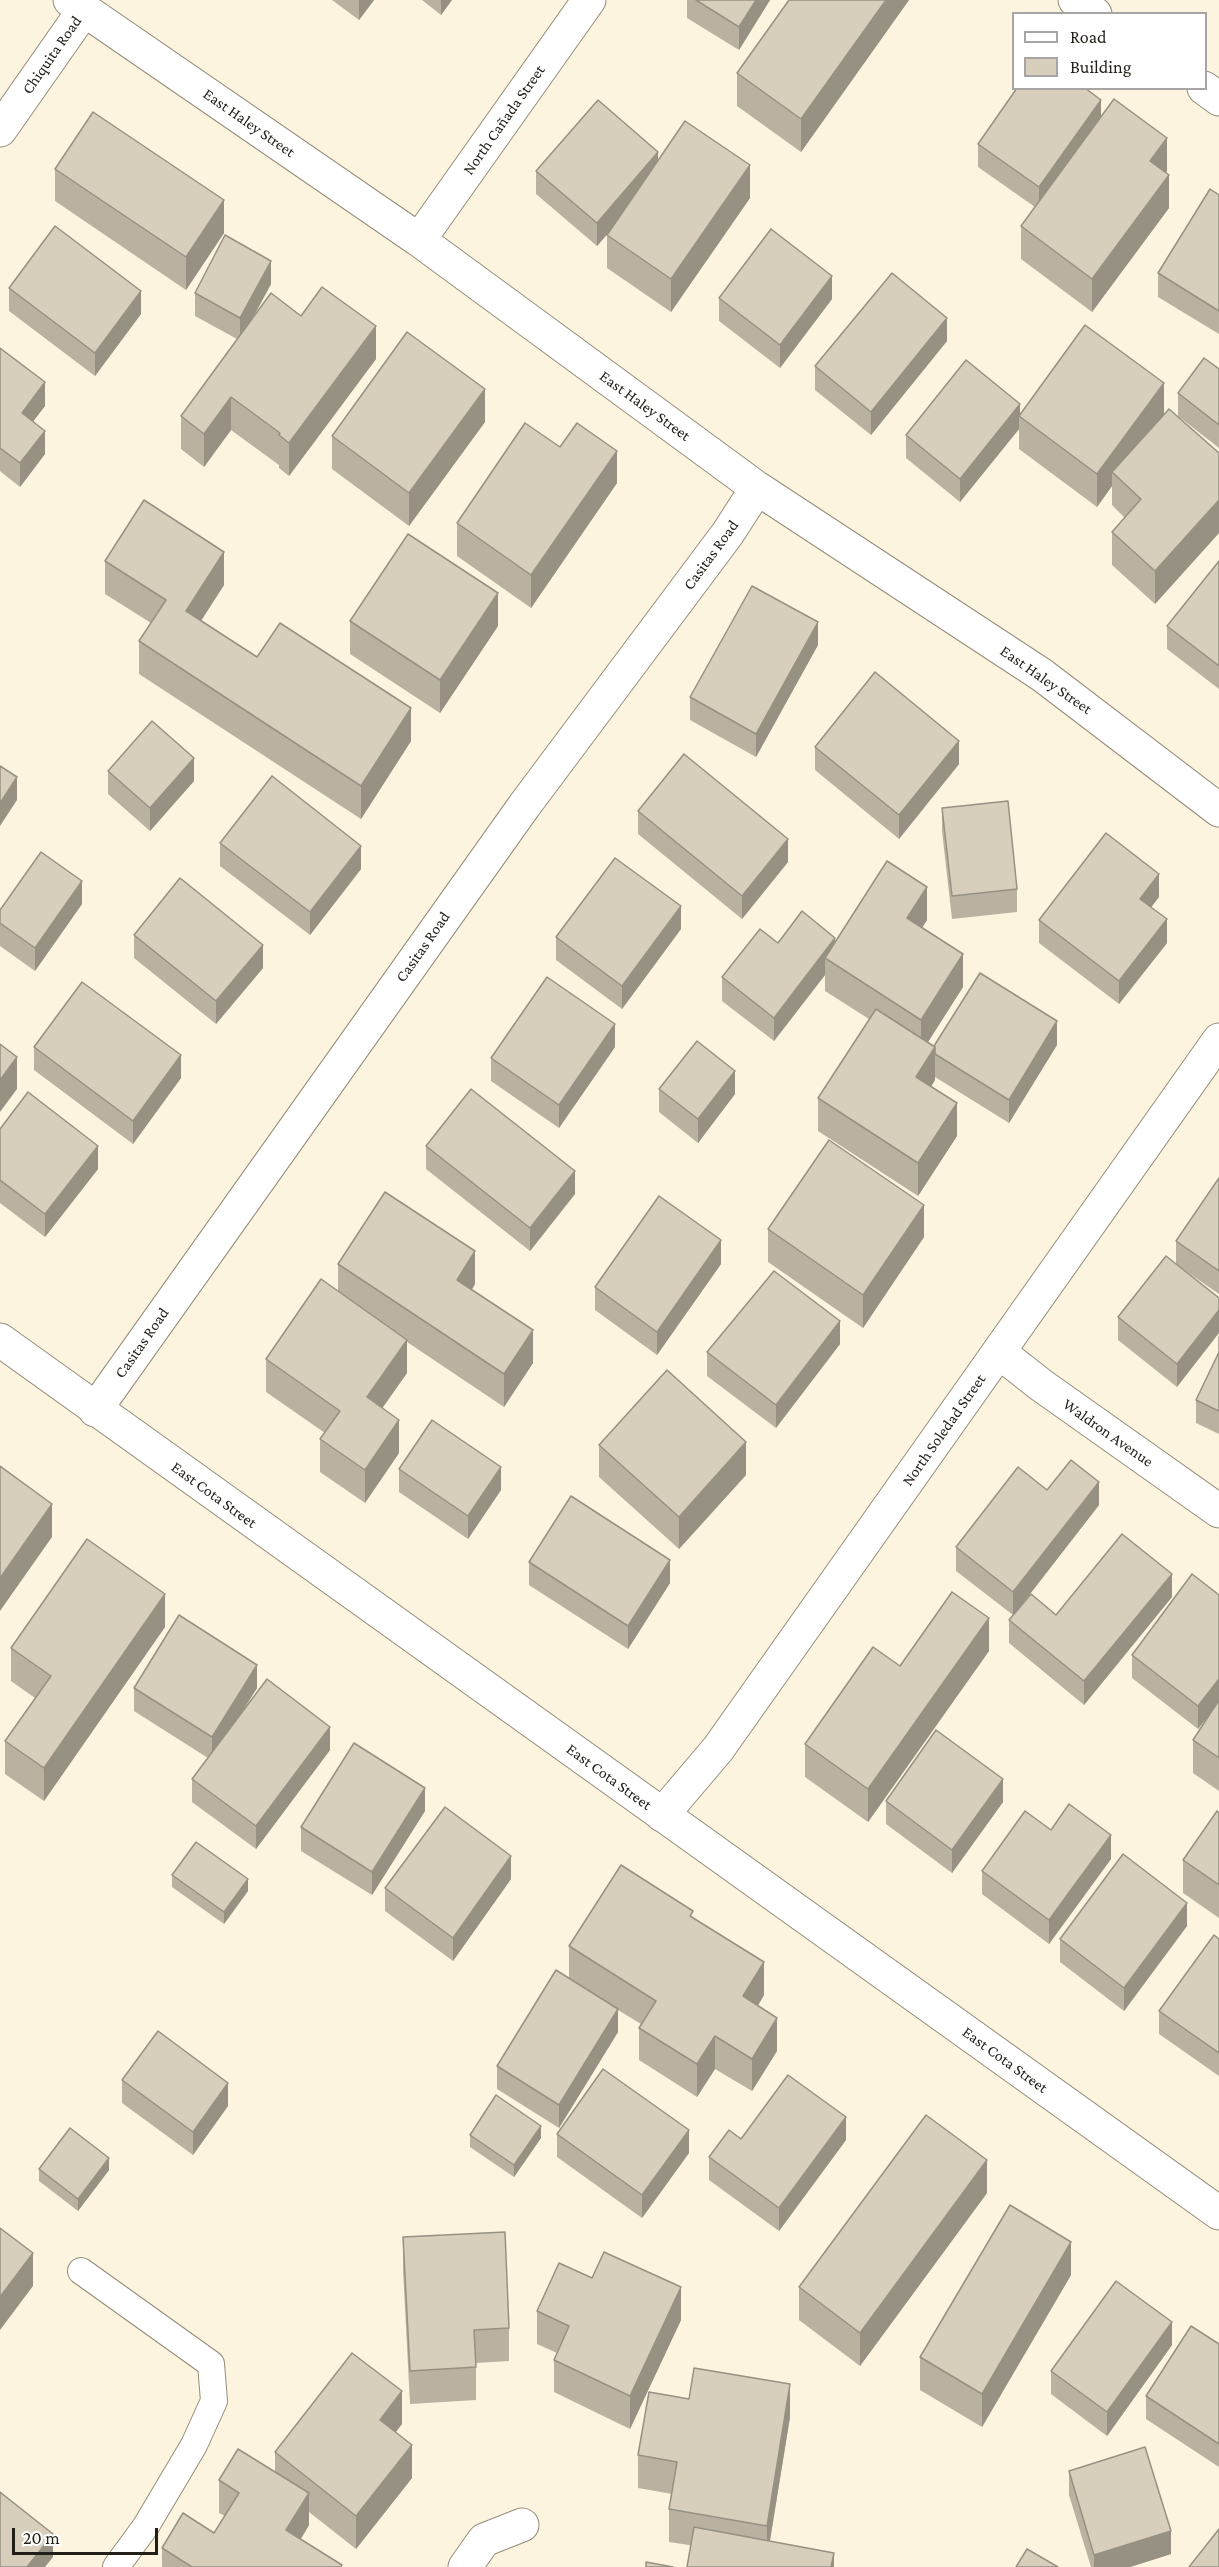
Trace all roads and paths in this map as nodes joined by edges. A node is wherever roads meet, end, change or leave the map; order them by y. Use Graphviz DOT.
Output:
graph roads {
  1 [pos="589,0"];
  2 [pos="1075,0"];
  3 [pos="77,5"];
  4 [pos="1092,12"];
  5 [pos="1207,90"];
  6 [pos="1219,99"];
  7 [pos="0,130"];
  8 [pos="419,240"];
  9 [pos="756,488"];
  10 [pos="1219,810"];
  11 [pos="1219,1040"];
  12 [pos="0,1340"];
  13 [pos="999,1352"];
  14 [pos="95,1410"];
  15 [pos="1219,1511"];
  16 [pos="662,1815"];
  17 [pos="1219,2213"];
  18 [pos="81,2271"];
  19 [pos="522,2524"];
  20 [pos="116,2567"];
  21 [pos="465,2567"];
  1 -- 8 [label="street, North Cañada Street"];
  2 -- 4 [label="street"];
  3 -- 7 [label="street, Chiquita Road"];
  3 -- 8 [label="street, East Haley Street"];
  5 -- 6 [label="street"];
  8 -- 9 [label="street, East Haley Street"];
  9 -- 10 [label="street, East Haley Street"];
  9 -- 14 [label="street, Casitas Road"];
  11 -- 13 [label="street, North Soledad Street"];
  12 -- 14 [label="street, East Cota Street"];
  13 -- 15 [label="street, Waldron Avenue"];
  13 -- 16 [label="street, North Soledad Street"];
  14 -- 16 [label="street, East Cota Street"];
  16 -- 17 [label="street, East Cota Street"];
  18 -- 20 [label="lane"];
  19 -- 21 [label="street"];
}
